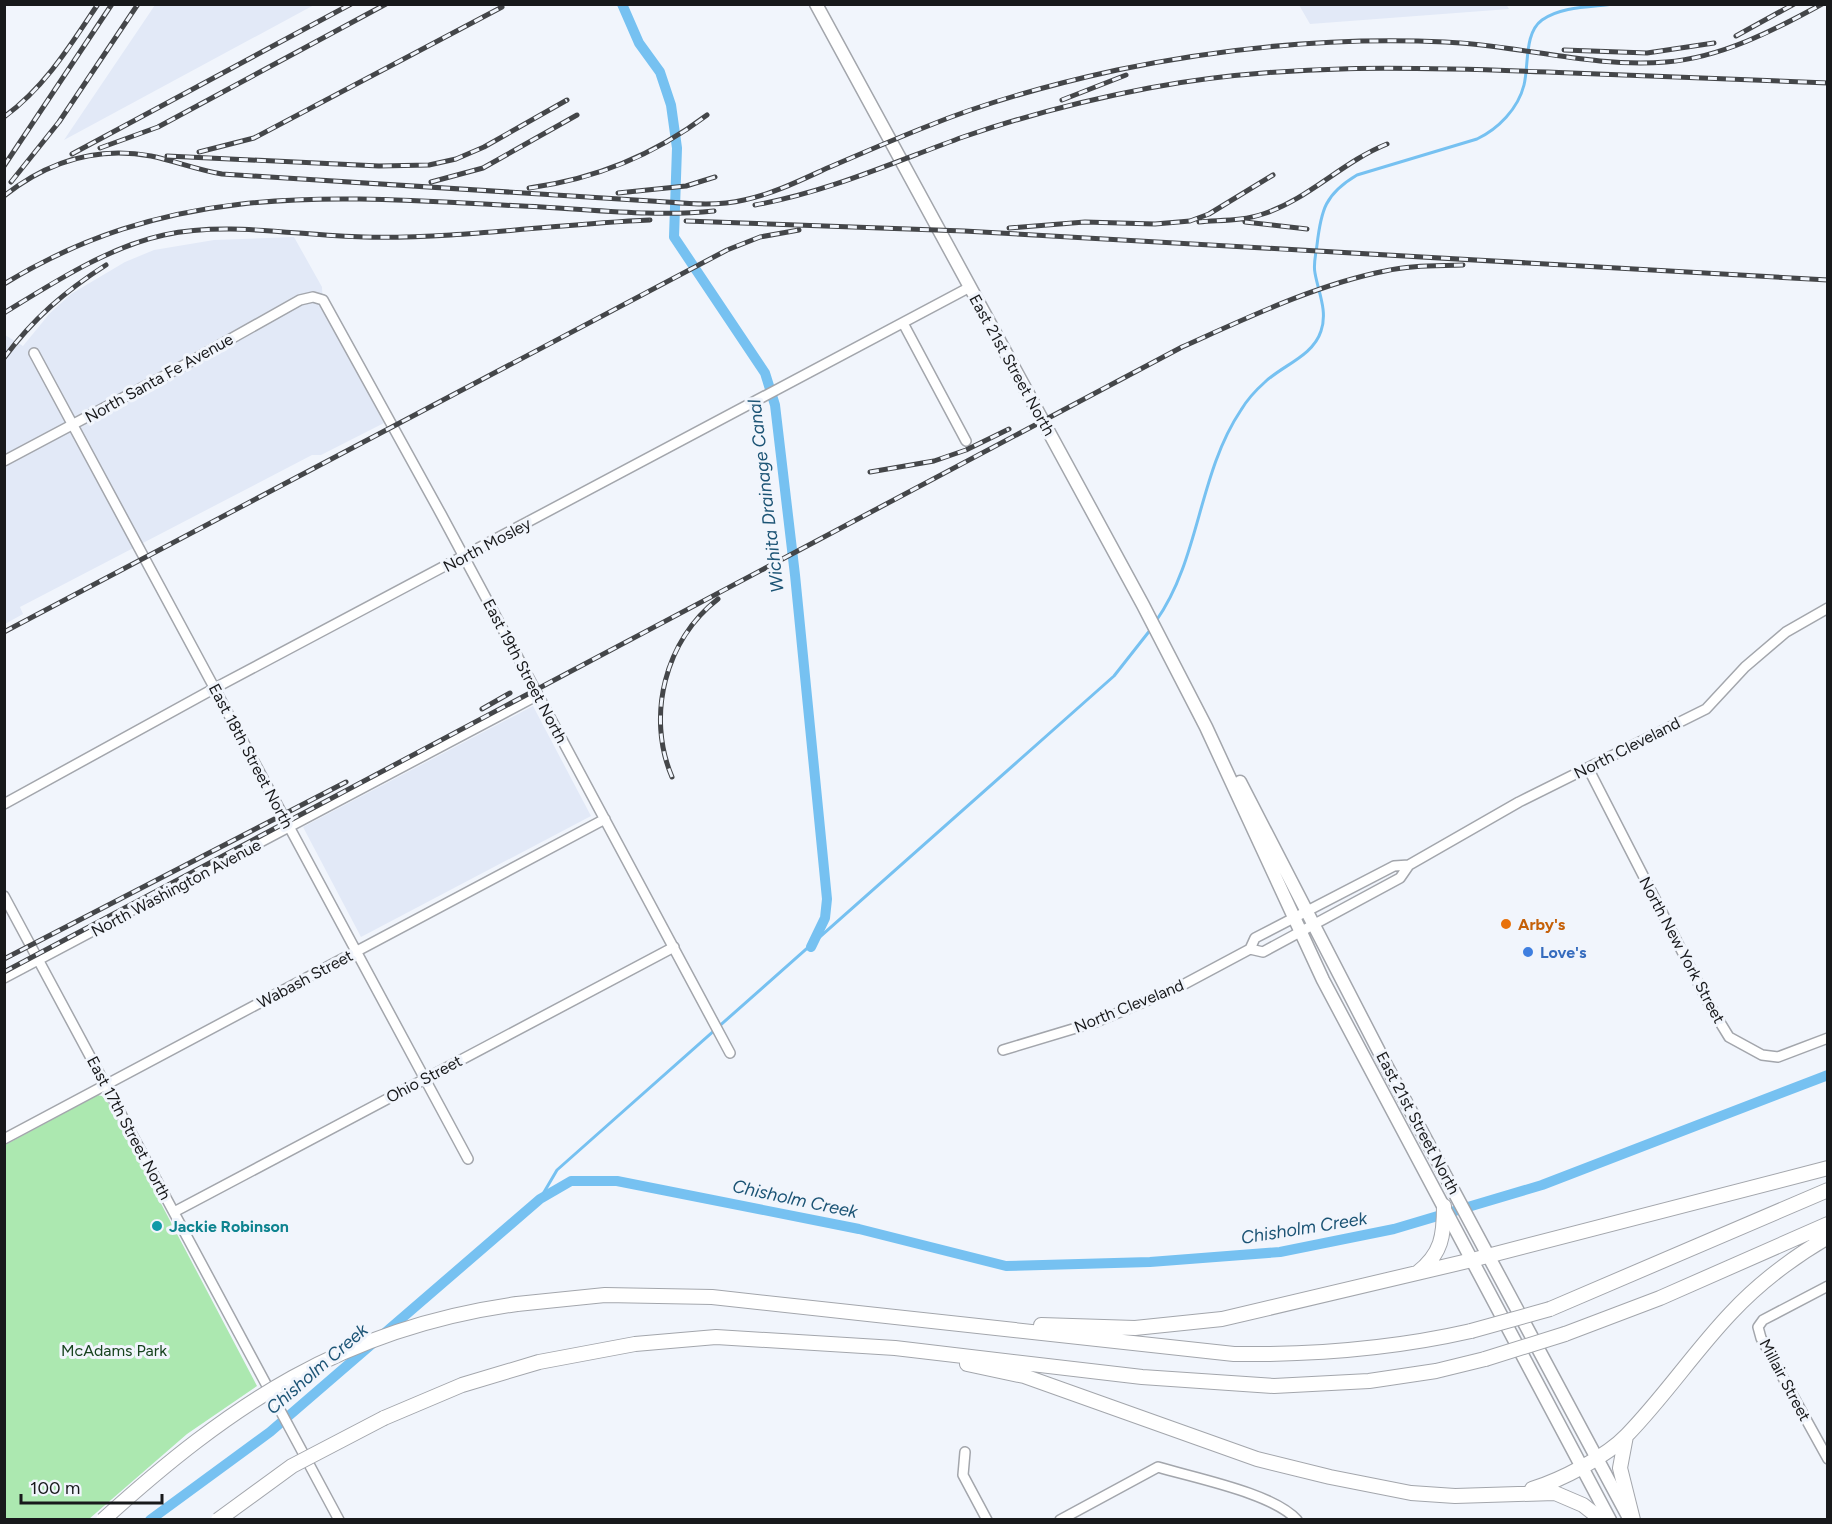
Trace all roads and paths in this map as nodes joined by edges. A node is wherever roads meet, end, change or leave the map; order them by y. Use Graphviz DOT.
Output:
graph roads {
  1 [pos="816,4"];
  2 [pos="970,287"];
  3 [pos="313,297"];
  4 [pos="903,323"];
  5 [pos="34,353"];
  6 [pos="73,425"];
  7 [pos="966,441"];
  8 [pos="4,461"];
  9 [pos="464,557"];
  10 [pos="1827,608"];
  11 [pos="215,688"];
  12 [pos="538,695"];
  13 [pos="1206,727"];
  14 [pos="1588,768"];
  15 [pos="4,804"];
  16 [pos="605,819"];
  17 [pos="290,829"];
  18 [pos="1409,865"];
  19 [pos="4,896"];
  20 [pos="1307,911"];
  21 [pos="1294,918"];
  22 [pos="1314,924"];
  23 [pos="1300,931"];
  24 [pos="674,948"];
  25 [pos="1250,950"];
  26 [pos="355,952"];
  27 [pos="39,960"];
  28 [pos="4,978"];
  29 [pos="1827,1038"];
  30 [pos="1003,1050"];
  31 [pos="730,1053"];
  32 [pos="423,1079"];
  33 [pos="106,1084"];
  34 [pos="4,1139"];
  35 [pos="468,1159"];
  36 [pos="1827,1168"];
  37 [pos="1827,1190"];
  38 [pos="1444,1206"];
  39 [pos="174,1212"];
  40 [pos="1827,1224"];
  41 [pos="1827,1237"];
  42 [pos="1489,1255"];
  43 [pos="1472,1260"];
  44 [pos="1416,1274"];
  45 [pos="1827,1286"];
  46 [pos="942,1322"];
  47 [pos="895,1348"];
  48 [pos="1626,1436"];
  49 [pos="965,1452"];
  50 [pos="1596,1457"];
  51 [pos="1827,1459"];
  52 [pos="1582,1466"];
  53 [pos="1524,1492"];
  54 [pos="1297,1519"];
  55 [pos="103,1520"];
  56 [pos="218,1520"];
  57 [pos="339,1520"];
  58 [pos="987,1520"];
  59 [pos="1060,1520"];
  60 [pos="1602,1520"];
  61 [pos="1610,1520"];
  62 [pos="1631,1520"];
  1 -- 2 [label="main road, East 21st Street North"];
  2 -- 4 [label="street, North Mosley"];
  2 -- 13 [label="main road, East 21st Street North"];
  3 -- 6 [label="street, North Santa Fe Avenue"];
  3 -- 9 [label="street, East 19th Street North"];
  4 -- 7 [label="street"];
  4 -- 9 [label="street, North Mosley"];
  5 -- 6 [label="street, East 18th Street North"];
  6 -- 8 [label="street, North Santa Fe Avenue"];
  6 -- 11 [label="street, East 18th Street North"];
  9 -- 11 [label="street, North Mosley"];
  9 -- 12 [label="street, East 19th Street North"];
  10 -- 14 [label="street, North Cleveland"];
  11 -- 15 [label="street, North Mosley"];
  11 -- 17 [label="street, East 18th Street North"];
  12 -- 16 [label="street, East 19th Street North"];
  12 -- 17 [label="street, North Washington Avenue"];
  13 -- 20 [label="main road, East 21st Street North"];
  13 -- 21 [label="main road, East 21st Street North"];
  14 -- 18 [label="street, North Cleveland"];
  14 -- 29 [label="street, North New York Street"];
  16 -- 24 [label="street, East 19th Street North"];
  16 -- 26 [label="street, Wabash Street"];
  17 -- 26 [label="street, East 18th Street North"];
  17 -- 27 [label="street, North Washington Avenue"];
  18 -- 20 [label="street, North Cleveland"];
  18 -- 22 [label="street, North Cleveland"];
  19 -- 27 [label="street, East 17th Street North"];
  20 -- 21 [label="street, North Cleveland"];
  20 -- 22 [label="main road, East 21st Street North"];
  21 -- 23 [label="main road, East 21st Street North"];
  21 -- 25 [label="street, North Cleveland"];
  22 -- 23 [label="street, North Cleveland"];
  22 -- 42 [label="main road, East 21st Street North"];
  23 -- 25 [label="street, North Cleveland"];
  23 -- 38 [label="main road, East 21st Street North"];
  24 -- 31 [label="street, East 19th Street North"];
  24 -- 32 [label="street, Ohio Street"];
  25 -- 30 [label="street, North Cleveland"];
  26 -- 32 [label="street, East 18th Street North"];
  26 -- 33 [label="street, Wabash Street"];
  27 -- 28 [label="street, North Washington Avenue"];
  27 -- 33 [label="street, East 17th Street North"];
  32 -- 35 [label="street, East 18th Street North"];
  32 -- 39 [label="street, Ohio Street"];
  33 -- 34 [label="street, Wabash Street"];
  33 -- 39 [label="street, East 17th Street North"];
  36 -- 42 [label="highway"];
  37 -- 46 [label="highway, bridge"];
  38 -- 43 [label="main road, East 21st Street North"];
  38 -- 44 [label="highway"];
  39 -- 57 [label="street, East 17th Street North"];
  40 -- 47 [label="highway, bridge"];
  41 -- 48 [label="highway"];
  42 -- 43 [label="highway"];
  42 -- 50 [label="main road, East 21st Street North"];
  43 -- 44 [label="highway"];
  43 -- 52 [label="main road, East 21st Street North"];
  44 -- 46 [label="highway"];
  45 -- 51 [label="street, Millair Street"];
  46 -- 55 [label="highway, bridge"];
  47 -- 53 [label="highway"];
  47 -- 56 [label="highway, bridge"];
  48 -- 50 [label="highway"];
  48 -- 62 [label="highway"];
  49 -- 58 [label="street"];
  50 -- 52 [label="highway"];
  50 -- 62 [label="main road, East 21st Street North"];
  52 -- 53 [label="highway"];
  52 -- 61 [label="main road, East 21st Street North"];
  53 -- 60 [label="highway"];
  54 -- 59 [label="street"];
}
